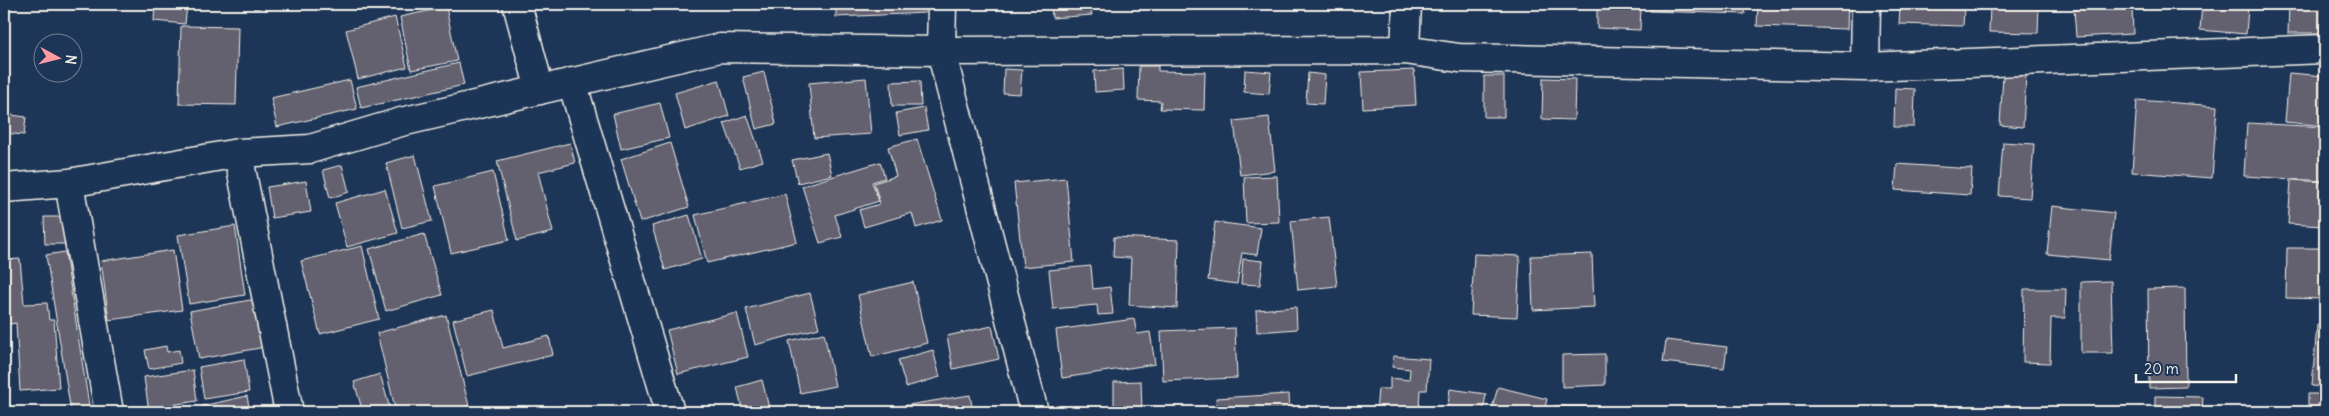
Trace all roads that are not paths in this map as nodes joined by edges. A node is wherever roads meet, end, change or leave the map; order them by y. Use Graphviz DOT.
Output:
graph roads {
  1 [pos="517,4"];
  2 [pos="942,4"];
  3 [pos="1406,4"];
  4 [pos="1866,4"];
  5 [pos="2325,49"];
  6 [pos="1405,50"];
  7 [pos="941,51"];
  8 [pos="1865,67"];
  9 [pos="572,82"];
  10 [pos="540,90"];
  11 [pos="238,153"];
  12 [pos="69,183"];
  13 [pos="4,188"];
  14 [pos="109,412"];
  15 [pos="289,412"];
  16 [pos="670,412"];
  17 [pos="1034,412"];
  1 -- 10 [label="street"];
  2 -- 7 [label="street"];
  3 -- 6 [label="street"];
  4 -- 8 [label="street"];
  5 -- 8 [label="street"];
  6 -- 7 [label="street"];
  6 -- 8 [label="street"];
  7 -- 9 [label="street"];
  7 -- 17 [label="street"];
  9 -- 10 [label="street"];
  9 -- 16 [label="street"];
  10 -- 11 [label="street"];
  11 -- 12 [label="street"];
  11 -- 15 [label="street"];
  12 -- 13 [label="street"];
  12 -- 14 [label="street"];
}
